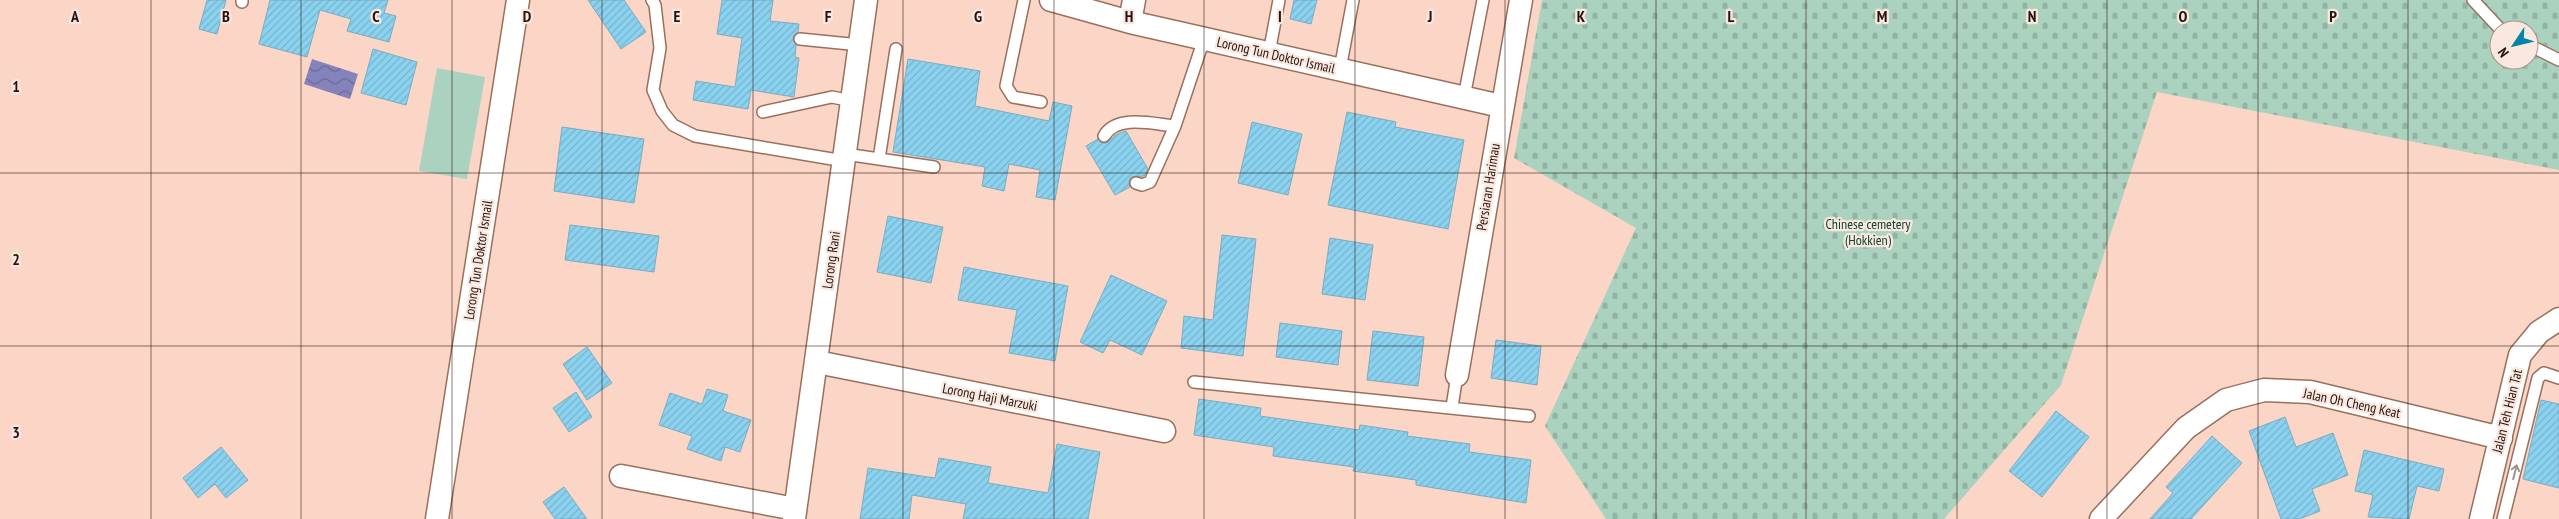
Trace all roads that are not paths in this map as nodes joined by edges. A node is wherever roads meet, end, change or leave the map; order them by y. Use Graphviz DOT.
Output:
graph roads {
  1 [pos="518,0"];
  2 [pos="652,0"];
  3 [pos="866,0"];
  4 [pos="1024,0"];
  5 [pos="1051,0"];
  6 [pos="1134,0"];
  7 [pos="1279,0"];
  8 [pos="1353,0"];
  9 [pos="1483,0"];
  10 [pos="1521,0"];
  11 [pos="2473,0"];
  12 [pos="2492,20"];
  13 [pos="1130,22"];
  14 [pos="800,39"];
  15 [pos="1204,39"];
  16 [pos="860,45"];
  17 [pos="896,49"];
  18 [pos="2539,50"];
  19 [pos="1269,53"];
  20 [pos="2559,60"];
  21 [pos="1340,69"];
  22 [pos="1464,98"];
  23 [pos="852,101"];
  24 [pos="1040,102"];
  25 [pos="1501,106"];
  26 [pos="763,112"];
  27 [pos="1175,126"];
  28 [pos="1104,136"];
  29 [pos="844,158"];
  30 [pos="879,159"];
  31 [pos="934,167"];
  32 [pos="1136,183"];
  33 [pos="2559,319"];
  34 [pos="817,362"];
  35 [pos="1457,375"];
  36 [pos="2559,378"];
  37 [pos="1194,382"];
  38 [pos="1452,407"];
  39 [pos="1529,416"];
  40 [pos="1164,430"];
  41 [pos="2501,438"];
  42 [pos="621,476"];
  43 [pos="794,514"];
  44 [pos="438,519"];
  45 [pos="2101,519"];
  46 [pos="2481,519"];
  47 [pos="2503,519"];
  1 -- 44 [label="street, Lorong Tun Doktor Ismail"];
  2 -- 29 [label="lane"];
  3 -- 16 [label="street, Lorong Rani"];
  4 -- 24 [label="lane"];
  5 -- 13 [label="street, Lorong Tun Doktor Ismail"];
  6 -- 13 [label="street"];
  7 -- 19 [label="lane"];
  8 -- 21 [label="lane"];
  9 -- 22 [label="lane"];
  10 -- 25 [label="street, Persiaran Harimau"];
  11 -- 12 [label="lane"];
  13 -- 15 [label="street, Lorong Tun Doktor Ismail"];
  14 -- 16 [label="lane"];
  15 -- 19 [label="street, Lorong Tun Doktor Ismail"];
  15 -- 27 [label="lane"];
  16 -- 23 [label="street, Lorong Rani"];
  17 -- 30 [label="lane"];
  18 -- 20 [label="lane"];
  19 -- 21 [label="street, Lorong Tun Doktor Ismail"];
  21 -- 22 [label="street, Lorong Tun Doktor Ismail"];
  22 -- 25 [label="street, Lorong Tun Doktor Ismail"];
  23 -- 26 [label="lane"];
  23 -- 29 [label="street, Lorong Rani"];
  25 -- 35 [label="street, Persiaran Harimau"];
  27 -- 28 [label="lane"];
  27 -- 32 [label="lane"];
  29 -- 30 [label="lane"];
  29 -- 34 [label="street, Lorong Rani"];
  30 -- 31 [label="lane"];
  33 -- 41 [label="street, Jalan Teh Hian Tat"];
  34 -- 40 [label="street, Lorong Haji Marzuki"];
  34 -- 43 [label="street, Lorong Rani"];
  35 -- 38 [label="lane"];
  47 -- 36 [label="lane, one-way"];
  37 -- 38 [label="lane"];
  38 -- 39 [label="lane"];
  41 -- 45 [label="street, Jalan Oh Cheng Keat"];
  41 -- 46 [label="street, Jalan Teh Hian Tat"];
  42 -- 43 [label="street"];
}
